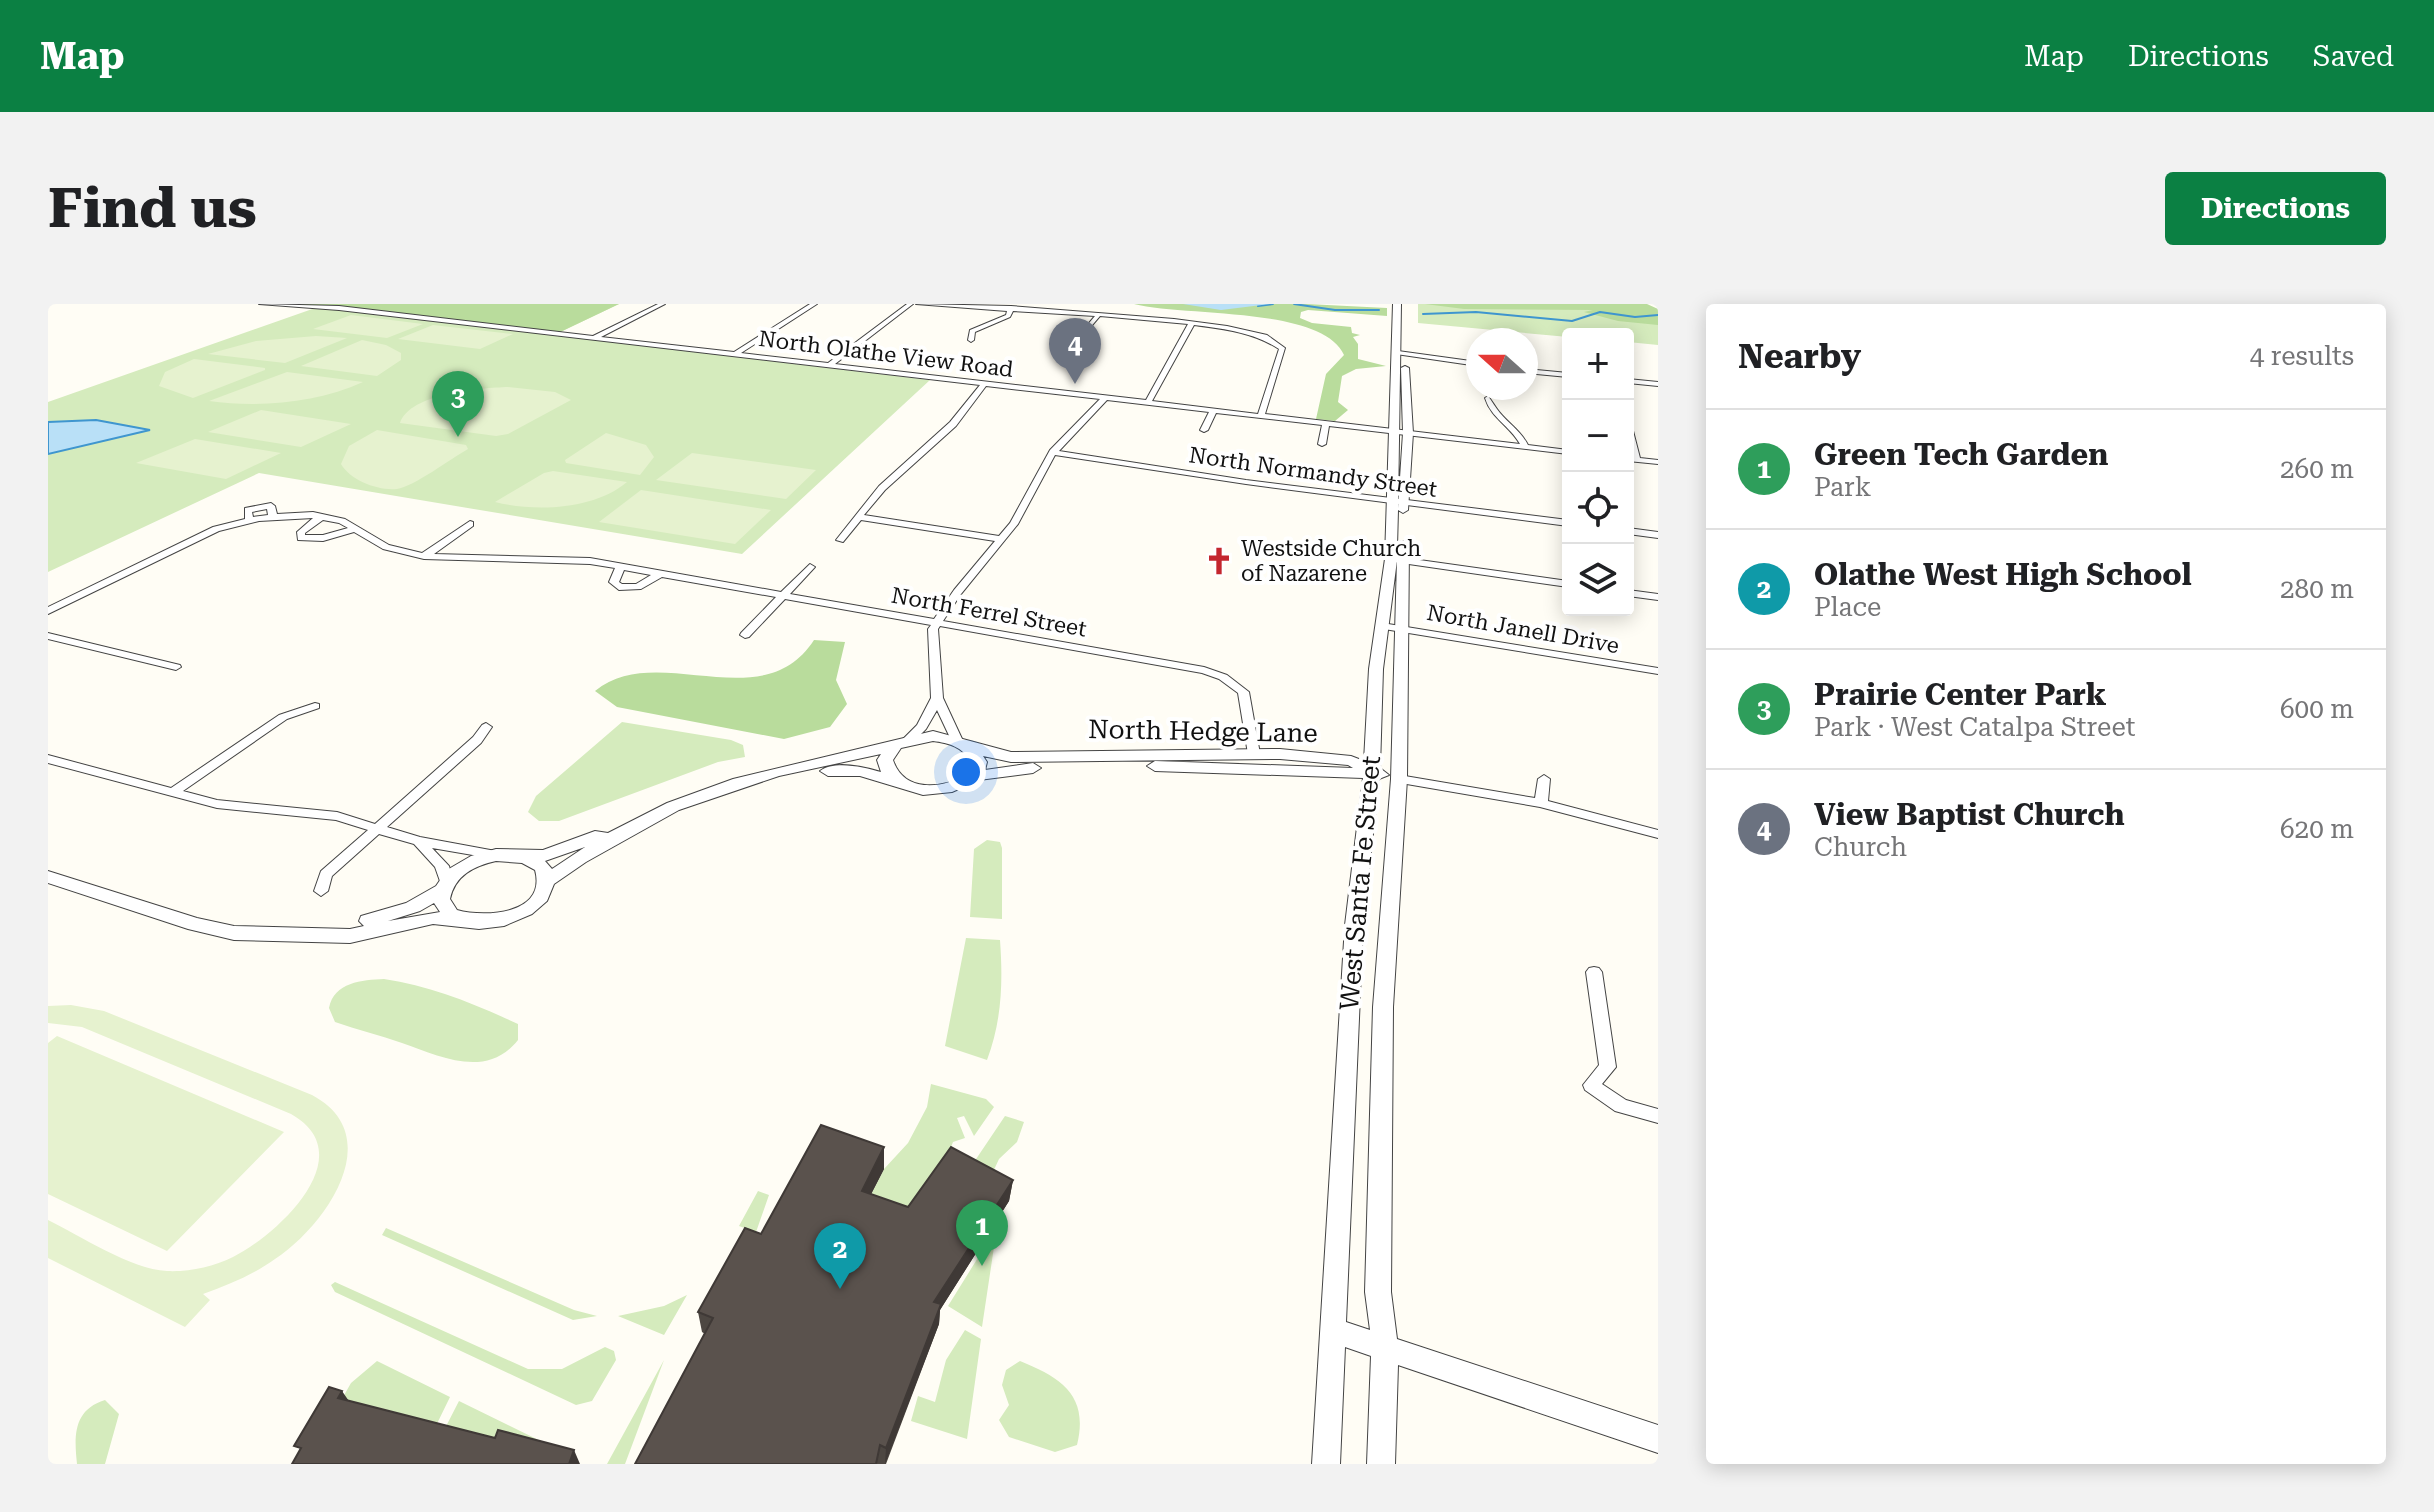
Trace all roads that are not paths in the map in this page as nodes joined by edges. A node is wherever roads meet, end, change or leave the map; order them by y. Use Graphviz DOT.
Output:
graph roads {
  1 [pos="262,304"];
  2 [pos="662,304"];
  3 [pos="814,304"];
  4 [pos="910,304"];
  5 [pos="919,304"];
  6 [pos="1397,304"];
  7 [pos="1407,304"];
  8 [pos="1010,306"];
  9 [pos="1099,314"];
  10 [pos="1192,323"];
  11 [pos="593,339"];
  12 [pos="971,340"];
  13 [pos="1076,342"];
  14 [pos="1402,354"];
  15 [pos="734,355"];
  16 [pos="1466,360"];
  17 [pos="829,366"];
  18 [pos="1538,372"];
  19 [pos="1562,374"];
  20 [pos="1634,382"];
  21 [pos="984,384"];
  22 [pos="1658,384"];
  23 [pos="1105,398"];
  24 [pos="1489,400"];
  25 [pos="1148,403"];
  26 [pos="1213,411"];
  27 [pos="1261,416"];
  28 [pos="1326,424"];
  29 [pos="1204,430"];
  30 [pos="1392,431"];
  31 [pos="1408,433"];
  32 [pos="1322,444"];
  33 [pos="1525,447"];
  34 [pos="1562,451"];
  35 [pos="1053,452"];
  36 [pos="1634,459"];
  37 [pos="1658,462"];
  38 [pos="1398,501"];
  39 [pos="322,516"];
  40 [pos="858,517"];
  41 [pos="1562,522"];
  42 [pos="470,524"];
  43 [pos="354,529"];
  44 [pos="1634,532"];
  45 [pos="1658,535"];
  46 [pos="1003,539"];
  47 [pos="840,540"];
  48 [pos="424,556"];
  49 [pos="1397,560"];
  50 [pos="621,566"];
  51 [pos="810,567"];
  52 [pos="661,573"];
  53 [pos="1562,583"];
  54 [pos="1634,594"];
  55 [pos="782,595"];
  56 [pos="1658,597"];
  57 [pos="48,611"];
  58 [pos="937,622"];
  59 [pos="1382,626"];
  60 [pos="1402,629"];
  61 [pos="745,635"];
  62 [pos="48,636"];
  63 [pos="176,667"];
  64 [pos="1658,671"];
  65 [pos="937,698"];
  66 [pos="315,706"];
  67 [pos="486,727"];
  68 [pos="902,742"];
  69 [pos="963,745"];
  70 [pos="1254,754"];
  71 [pos="48,759"];
  72 [pos="1372,773"];
  73 [pos="773,775"];
  74 [pos="975,776"];
  75 [pos="1399,779"];
  76 [pos="1544,779"];
  77 [pos="899,782"];
  78 [pos="172,793"];
  79 [pos="1541,803"];
  80 [pos="378,828"];
  81 [pos="623,829"];
  82 [pos="1658,834"];
  83 [pos="417,841"];
  84 [pos="496,855"];
  85 [pos="523,856"];
  86 [pos="48,877"];
  87 [pos="548,880"];
  88 [pos="444,886"];
  89 [pos="321,891"];
  90 [pos="462,921"];
  91 [pos="323,934"];
  92 [pos="1594,972"];
  93 [pos="1658,1116"];
  94 [pos="1332,1330"];
  95 [pos="1385,1346"];
  96 [pos="1658,1439"];
  97 [pos="1326,1464"];
  98 [pos="1381,1464"];
  1 -- 11 [label="street, North Olathe View Road"];
  2 -- 11 [label="street"];
  3 -- 15 [label="street"];
  4 -- 17 [label="street"];
  5 -- 8 [label="street"];
  6 -- 14 [label="street, West Santa Fe Street"];
  7 -- 14 [label="street, West Santa Fe Street"];
  8 -- 9 [label="street"];
  8 -- 12 [label="street"];
  9 -- 10 [label="street"];
  9 -- 13 [label="street"];
  10 -- 25 [label="street"];
  10 -- 27 [label="street"];
  11 -- 15 [label="street, North Olathe View Road"];
  14 -- 16 [label="street"];
  14 -- 30 [label="street, West Santa Fe Street"];
  14 -- 31 [label="street, West Santa Fe Street"];
  15 -- 17 [label="street, North Olathe View Road"];
  17 -- 21 [label="street, North Olathe View Road"];
  18 -- 19 [label="street"];
  20 -- 22 [label="street"];
  21 -- 23 [label="street, North Olathe View Road"];
  21 -- 40 [label="street"];
  23 -- 25 [label="street, North Olathe View Road"];
  23 -- 35 [label="street"];
  24 -- 33 [label="street"];
  25 -- 26 [label="street, North Olathe View Road"];
  26 -- 27 [label="street, North Olathe View Road"];
  26 -- 29 [label="street"];
  27 -- 28 [label="street, North Olathe View Road"];
  28 -- 30 [label="street, North Olathe View Road"];
  28 -- 32 [label="street"];
  30 -- 31 [label="street, North Olathe View Road"];
  30 -- 38 [label="street, West Santa Fe Street"];
  31 -- 33 [label="street, North Olathe View Road"];
  31 -- 38 [label="street, West Santa Fe Street"];
  33 -- 34 [label="street, North Olathe View Road"];
  35 -- 38 [label="street, North Normandy Street"];
  35 -- 46 [label="street"];
  36 -- 37 [label="street"];
  38 -- 41 [label="street, North Normandy Street"];
  38 -- 49 [label="street, West Santa Fe Street"];
  39 -- 43 [label="street, North Ferrel Street"];
  39 -- 43 [label="street"];
  39 -- 57 [label="street, North Ferrel Street"];
  40 -- 46 [label="street"];
  40 -- 47 [label="street"];
  42 -- 48 [label="street"];
  43 -- 48 [label="street, North Ferrel Street"];
  44 -- 45 [label="street"];
  46 -- 58 [label="street"];
  48 -- 50 [label="street, North Ferrel Street"];
  49 -- 53 [label="street"];
  49 -- 59 [label="street, West Santa Fe Street"];
  49 -- 60 [label="street, West Santa Fe Street"];
  50 -- 52 [label="street, North Ferrel Street"];
  50 -- 52 [label="street"];
  51 -- 55 [label="street"];
  52 -- 55 [label="street, North Ferrel Street"];
  54 -- 56 [label="street"];
  55 -- 58 [label="street, North Ferrel Street"];
  55 -- 61 [label="street"];
  58 -- 65 [label="street"];
  58 -- 70 [label="street, North Ferrel Street"];
  59 -- 60 [label="street, North Janell Drive"];
  59 -- 72 [label="street, West Santa Fe Street"];
  60 -- 64 [label="street, North Janell Drive"];
  60 -- 75 [label="street, West Santa Fe Street"];
  62 -- 63 [label="street"];
  65 -- 68 [label="street"];
  65 -- 69 [label="street"];
  66 -- 78 [label="street"];
  67 -- 80 [label="street"];
  68 -- 69 [label="street, North Hedge Lane"];
  68 -- 73 [label="street"];
  68 -- 77 [label="street"];
  69 -- 70 [label="street, North Hedge Lane"];
  69 -- 74 [label="street"];
  70 -- 72 [label="street, North Hedge Lane"];
  71 -- 78 [label="street"];
  72 -- 74 [label="street, North Hedge Lane"];
  72 -- 75 [label="street"];
  72 -- 94 [label="street, West Santa Fe Street"];
  73 -- 77 [label="street"];
  73 -- 81 [label="street"];
  74 -- 77 [label="street, North Hedge Lane"];
  75 -- 79 [label="street"];
  75 -- 95 [label="street, West Santa Fe Street"];
  76 -- 79 [label="street"];
  78 -- 80 [label="street"];
  79 -- 82 [label="street"];
  80 -- 83 [label="street"];
  80 -- 89 [label="street"];
  81 -- 85 [label="street"];
  81 -- 87 [label="street"];
  83 -- 84 [label="street"];
  83 -- 88 [label="street"];
  84 -- 85 [label="street"];
  84 -- 88 [label="street"];
  85 -- 87 [label="street"];
  86 -- 91 [label="street"];
  87 -- 90 [label="street"];
  88 -- 90 [label="street"];
  88 -- 91 [label="street"];
  90 -- 91 [label="street"];
  92 -- 93 [label="street"];
  94 -- 95 [label="street"];
  94 -- 97 [label="street, West Santa Fe Street"];
  95 -- 96 [label="street"];
  95 -- 98 [label="street, West Santa Fe Street"];
}
